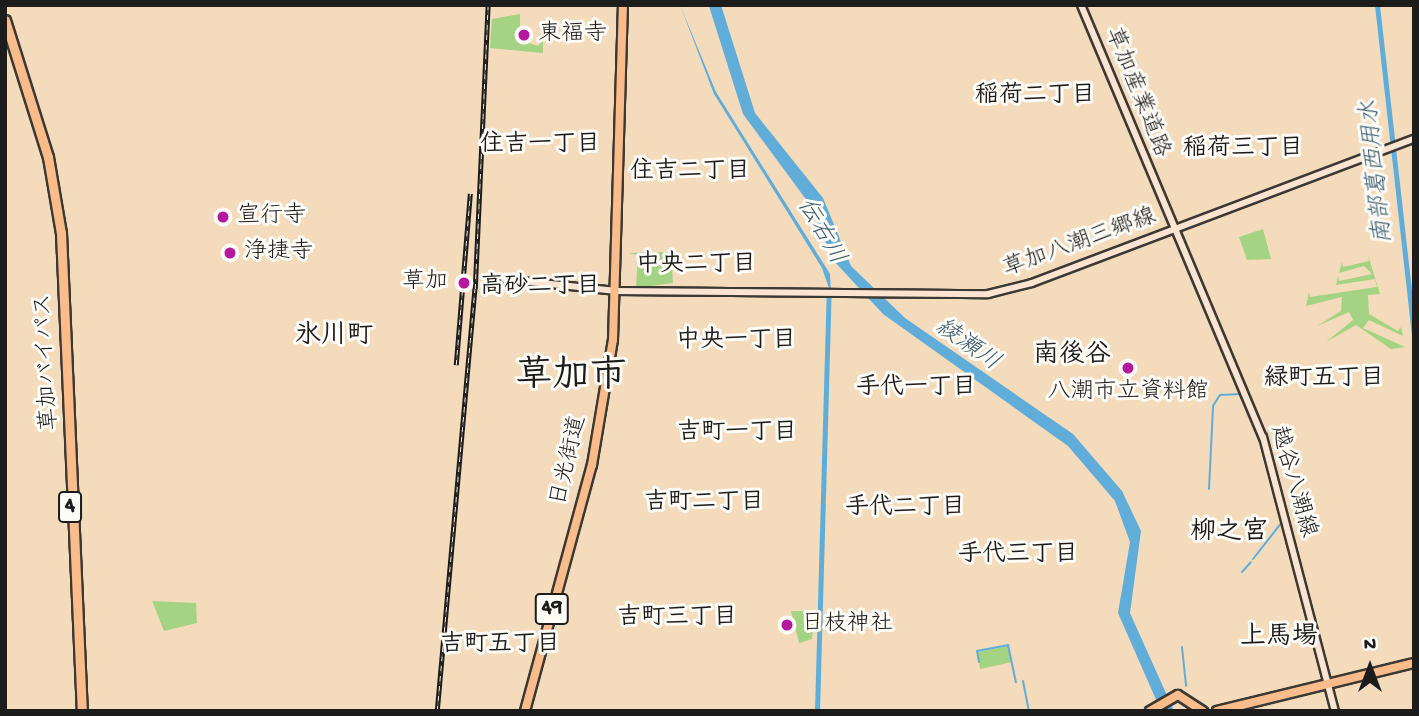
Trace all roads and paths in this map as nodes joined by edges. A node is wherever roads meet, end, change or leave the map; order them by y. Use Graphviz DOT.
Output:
graph roads {
  1 [pos="623,5"];
  2 [pos="1082,5"];
  3 [pos="5,20"];
  4 [pos="5,32"];
  5 [pos="1414,139"];
  6 [pos="1173,228"];
  7 [pos="1191,271"];
  8 [pos="504,279"];
  9 [pos="616,292"];
  10 [pos="1414,665"];
  11 [pos="1329,686"];
  12 [pos="1151,710"];
  13 [pos="81,711"];
  14 [pos="525,711"];
  15 [pos="1203,711"];
  16 [pos="1217,711"];
  17 [pos="1235,711"];
  18 [pos="1335,711"];
  1 -- 9 [label="main road, 日光街道 / 49"];
  2 -- 6 [label="main road, 草加産業道路"];
  3 -- 13 [label="highway, 草加バイパス / 4"];
  4 -- 13 [label="highway, 草加バイパス / 4"];
  5 -- 6 [label="main road, 草加八潮三郷線"];
  6 -- 7 [label="main road, 草加産業道路"];
  6 -- 9 [label="main road, 草加八潮三郷線"];
  7 -- 11 [label="main road, 越谷八潮線"];
  8 -- 9 [label="main road, 草加八潮三郷線"];
  9 -- 14 [label="main road, 日光街道 / 49"];
  10 -- 11 [label="main road"];
  11 -- 16 [label="main road"];
  11 -- 17 [label="main road"];
  11 -- 18 [label="main road, 越谷八潮線"];
  12 -- 15 [label="main road"];
}
